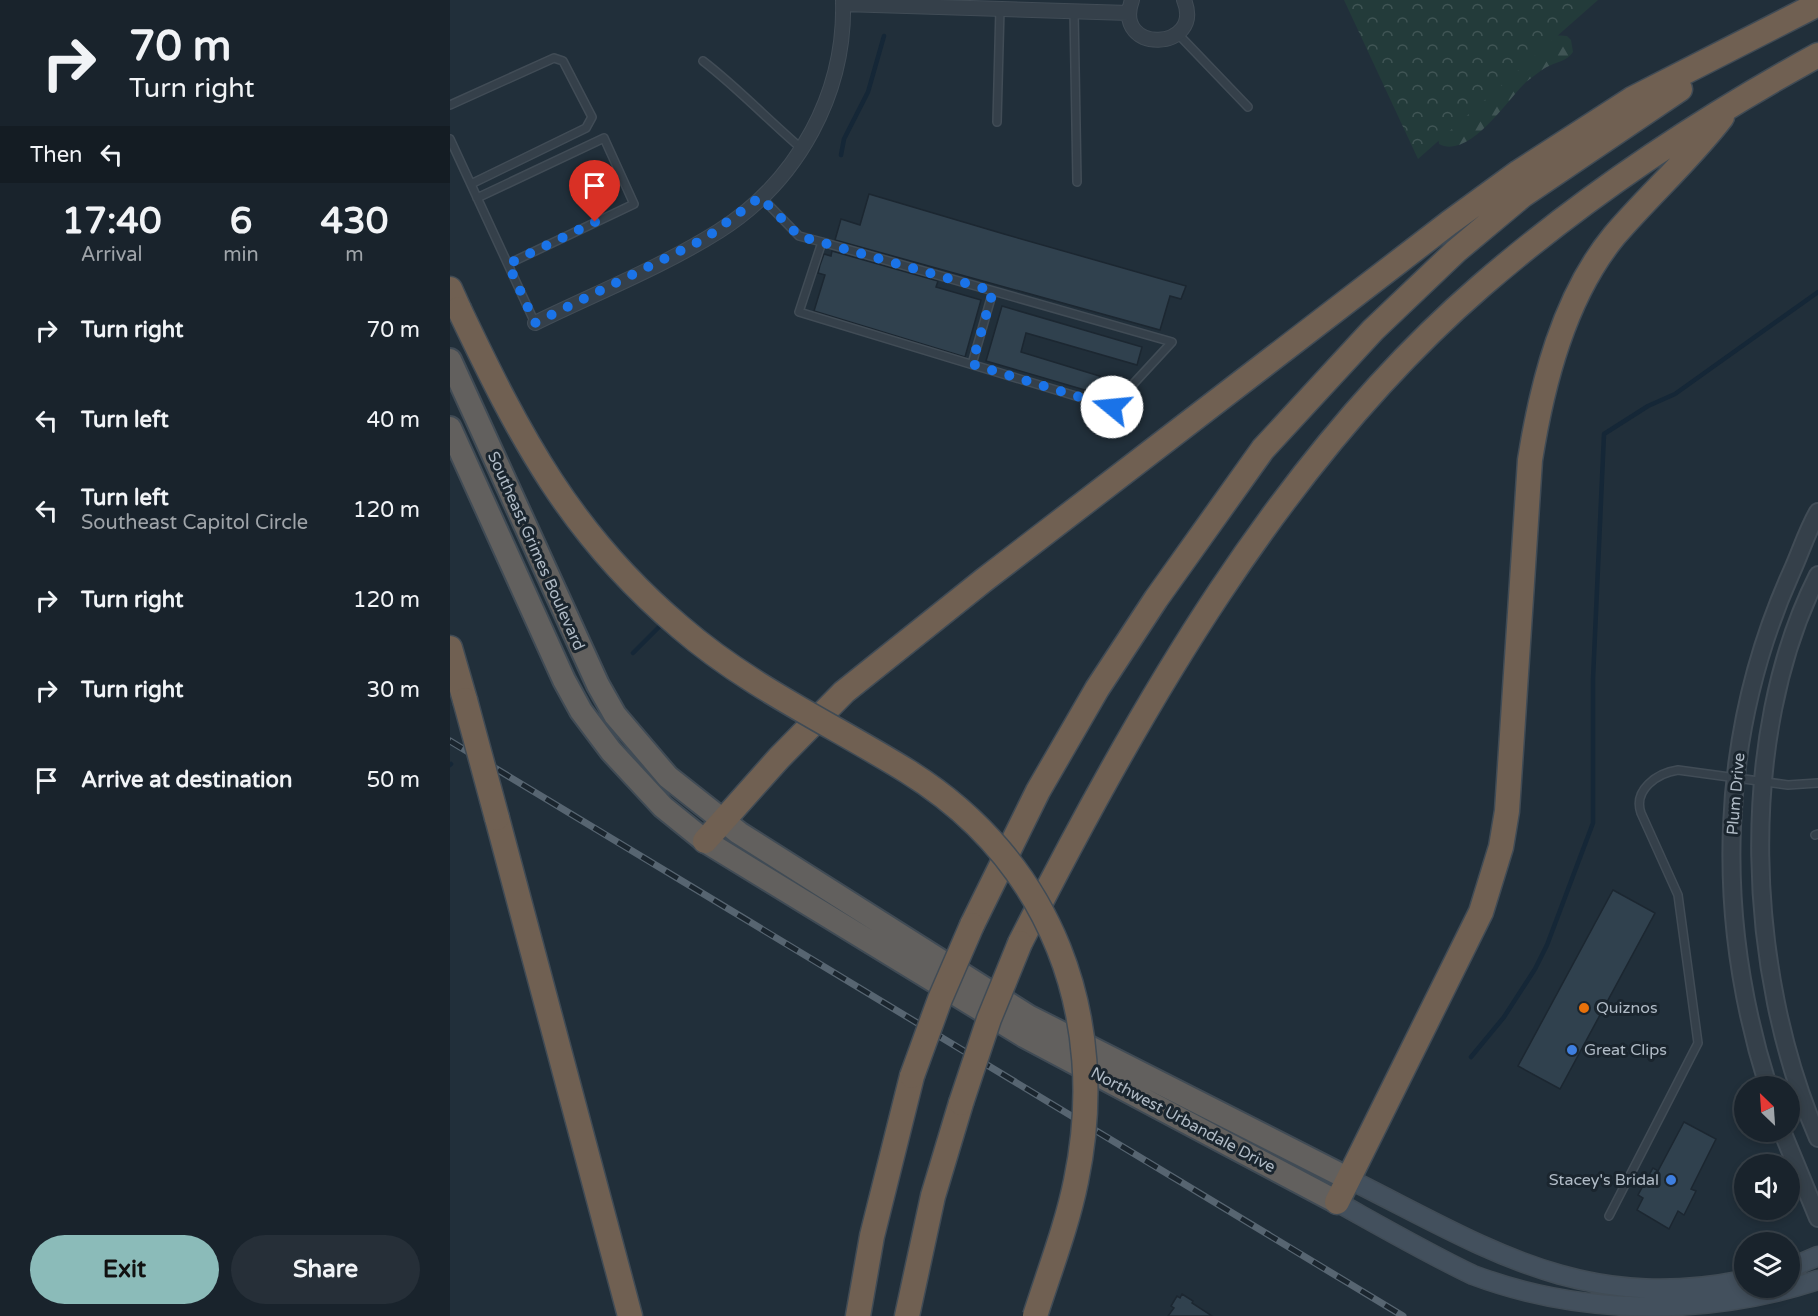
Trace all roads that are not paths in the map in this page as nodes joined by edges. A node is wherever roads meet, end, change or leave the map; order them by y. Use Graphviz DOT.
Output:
graph roads {
  1 [pos="1184,0"];
  2 [pos="843,2"];
  3 [pos="1057,5"];
  4 [pos="1130,6"];
  5 [pos="1000,8"];
  6 [pos="1809,8"];
  7 [pos="1074,10"];
  8 [pos="1178,33"];
  9 [pos="1818,55"];
  10 [pos="703,61"];
  11 [pos="450,105"];
  12 [pos="1730,106"];
  13 [pos="1248,107"];
  14 [pos="997,123"];
  15 [pos="450,139"];
  16 [pos="802,149"];
  17 [pos="1077,182"];
  18 [pos="471,184"];
  19 [pos="760,197"];
  20 [pos="477,198"];
  21 [pos="822,242"];
  22 [pos="508,264"];
  23 [pos="993,291"];
  24 [pos="455,299"];
  25 [pos="535,323"];
  26 [pos="450,360"];
  27 [pos="972,364"];
  28 [pos="450,428"];
  29 [pos="1818,512"];
  30 [pos="1818,575"];
  31 [pos="450,648"];
  32 [pos="633,737"];
  33 [pos="611,751"];
  34 [pos="1734,777"];
  35 [pos="1762,780"];
  36 [pos="1818,783"];
  37 [pos="723,821"];
  38 [pos="705,841"];
  39 [pos="1766,1076"];
  40 [pos="1818,1138"];
  41 [pos="1787,1142"];
  42 [pos="1349,1179"];
  43 [pos="1337,1202"];
  44 [pos="1610,1216"];
  45 [pos="1818,1218"];
  46 [pos="1818,1256"];
  47 [pos="1800,1264"];
  48 [pos="1818,1280"];
  49 [pos="1734,1282"];
  50 [pos="630,1316"];
  51 [pos="858,1316"];
  52 [pos="907,1316"];
  53 [pos="1035,1316"];
  1 -- 8 [label="street"];
  2 -- 5 [label="street"];
  2 -- 16 [label="street"];
  3 -- 5 [label="street"];
  3 -- 7 [label="street"];
  4 -- 7 [label="street"];
  4 -- 8 [label="street"];
  5 -- 14 [label="lane"];
  6 -- 37 [label="highway"];
  6 -- 51 [label="highway, bridge"];
  7 -- 17 [label="lane"];
  8 -- 13 [label="lane"];
  9 -- 12 [label="highway"];
  10 -- 16 [label="lane"];
  11 -- 18 [label="lane"];
  12 -- 42 [label="highway"];
  12 -- 52 [label="highway, bridge"];
  15 -- 18 [label="lane"];
  16 -- 19 [label="street"];
  18 -- 20 [label="lane"];
  19 -- 21 [label="lane"];
  19 -- 25 [label="street"];
  20 -- 22 [label="lane"];
  20 -- 22 [label="lane"];
  21 -- 23 [label="lane"];
  21 -- 27 [label="lane"];
  22 -- 25 [label="lane"];
  23 -- 27 [label="lane"];
  23 -- 27 [label="lane"];
  24 -- 53 [label="highway, bridge"];
  26 -- 32 [label="highway, Southeast Grimes Boulevard"];
  28 -- 33 [label="highway, Southeast Grimes Boulevard"];
  29 -- 34 [label="street, Plum Drive"];
  30 -- 35 [label="street, Plum Drive"];
  31 -- 50 [label="highway, bridge"];
  32 -- 37 [label="highway, Northwest Urbandale Drive"];
  33 -- 38 [label="highway, Northwest Urbandale Drive"];
  34 -- 35 [label="lane"];
  34 -- 39 [label="street, Plum Drive"];
  34 -- 44 [label="lane"];
  35 -- 36 [label="lane"];
  35 -- 40 [label="street, Plum Drive"];
  37 -- 38 [label="highway"];
  37 -- 42 [label="highway, Northwest Urbandale Drive"];
  38 -- 43 [label="highway, Northwest Urbandale Drive"];
  41 -- 45 [label="street"];
  42 -- 43 [label="highway"];
  42 -- 49 [label="main road, Northwest Urbandale Drive"];
  43 -- 48 [label="main road, Northwest Urbandale Drive"];
  46 -- 47 [label="main road"];
}
